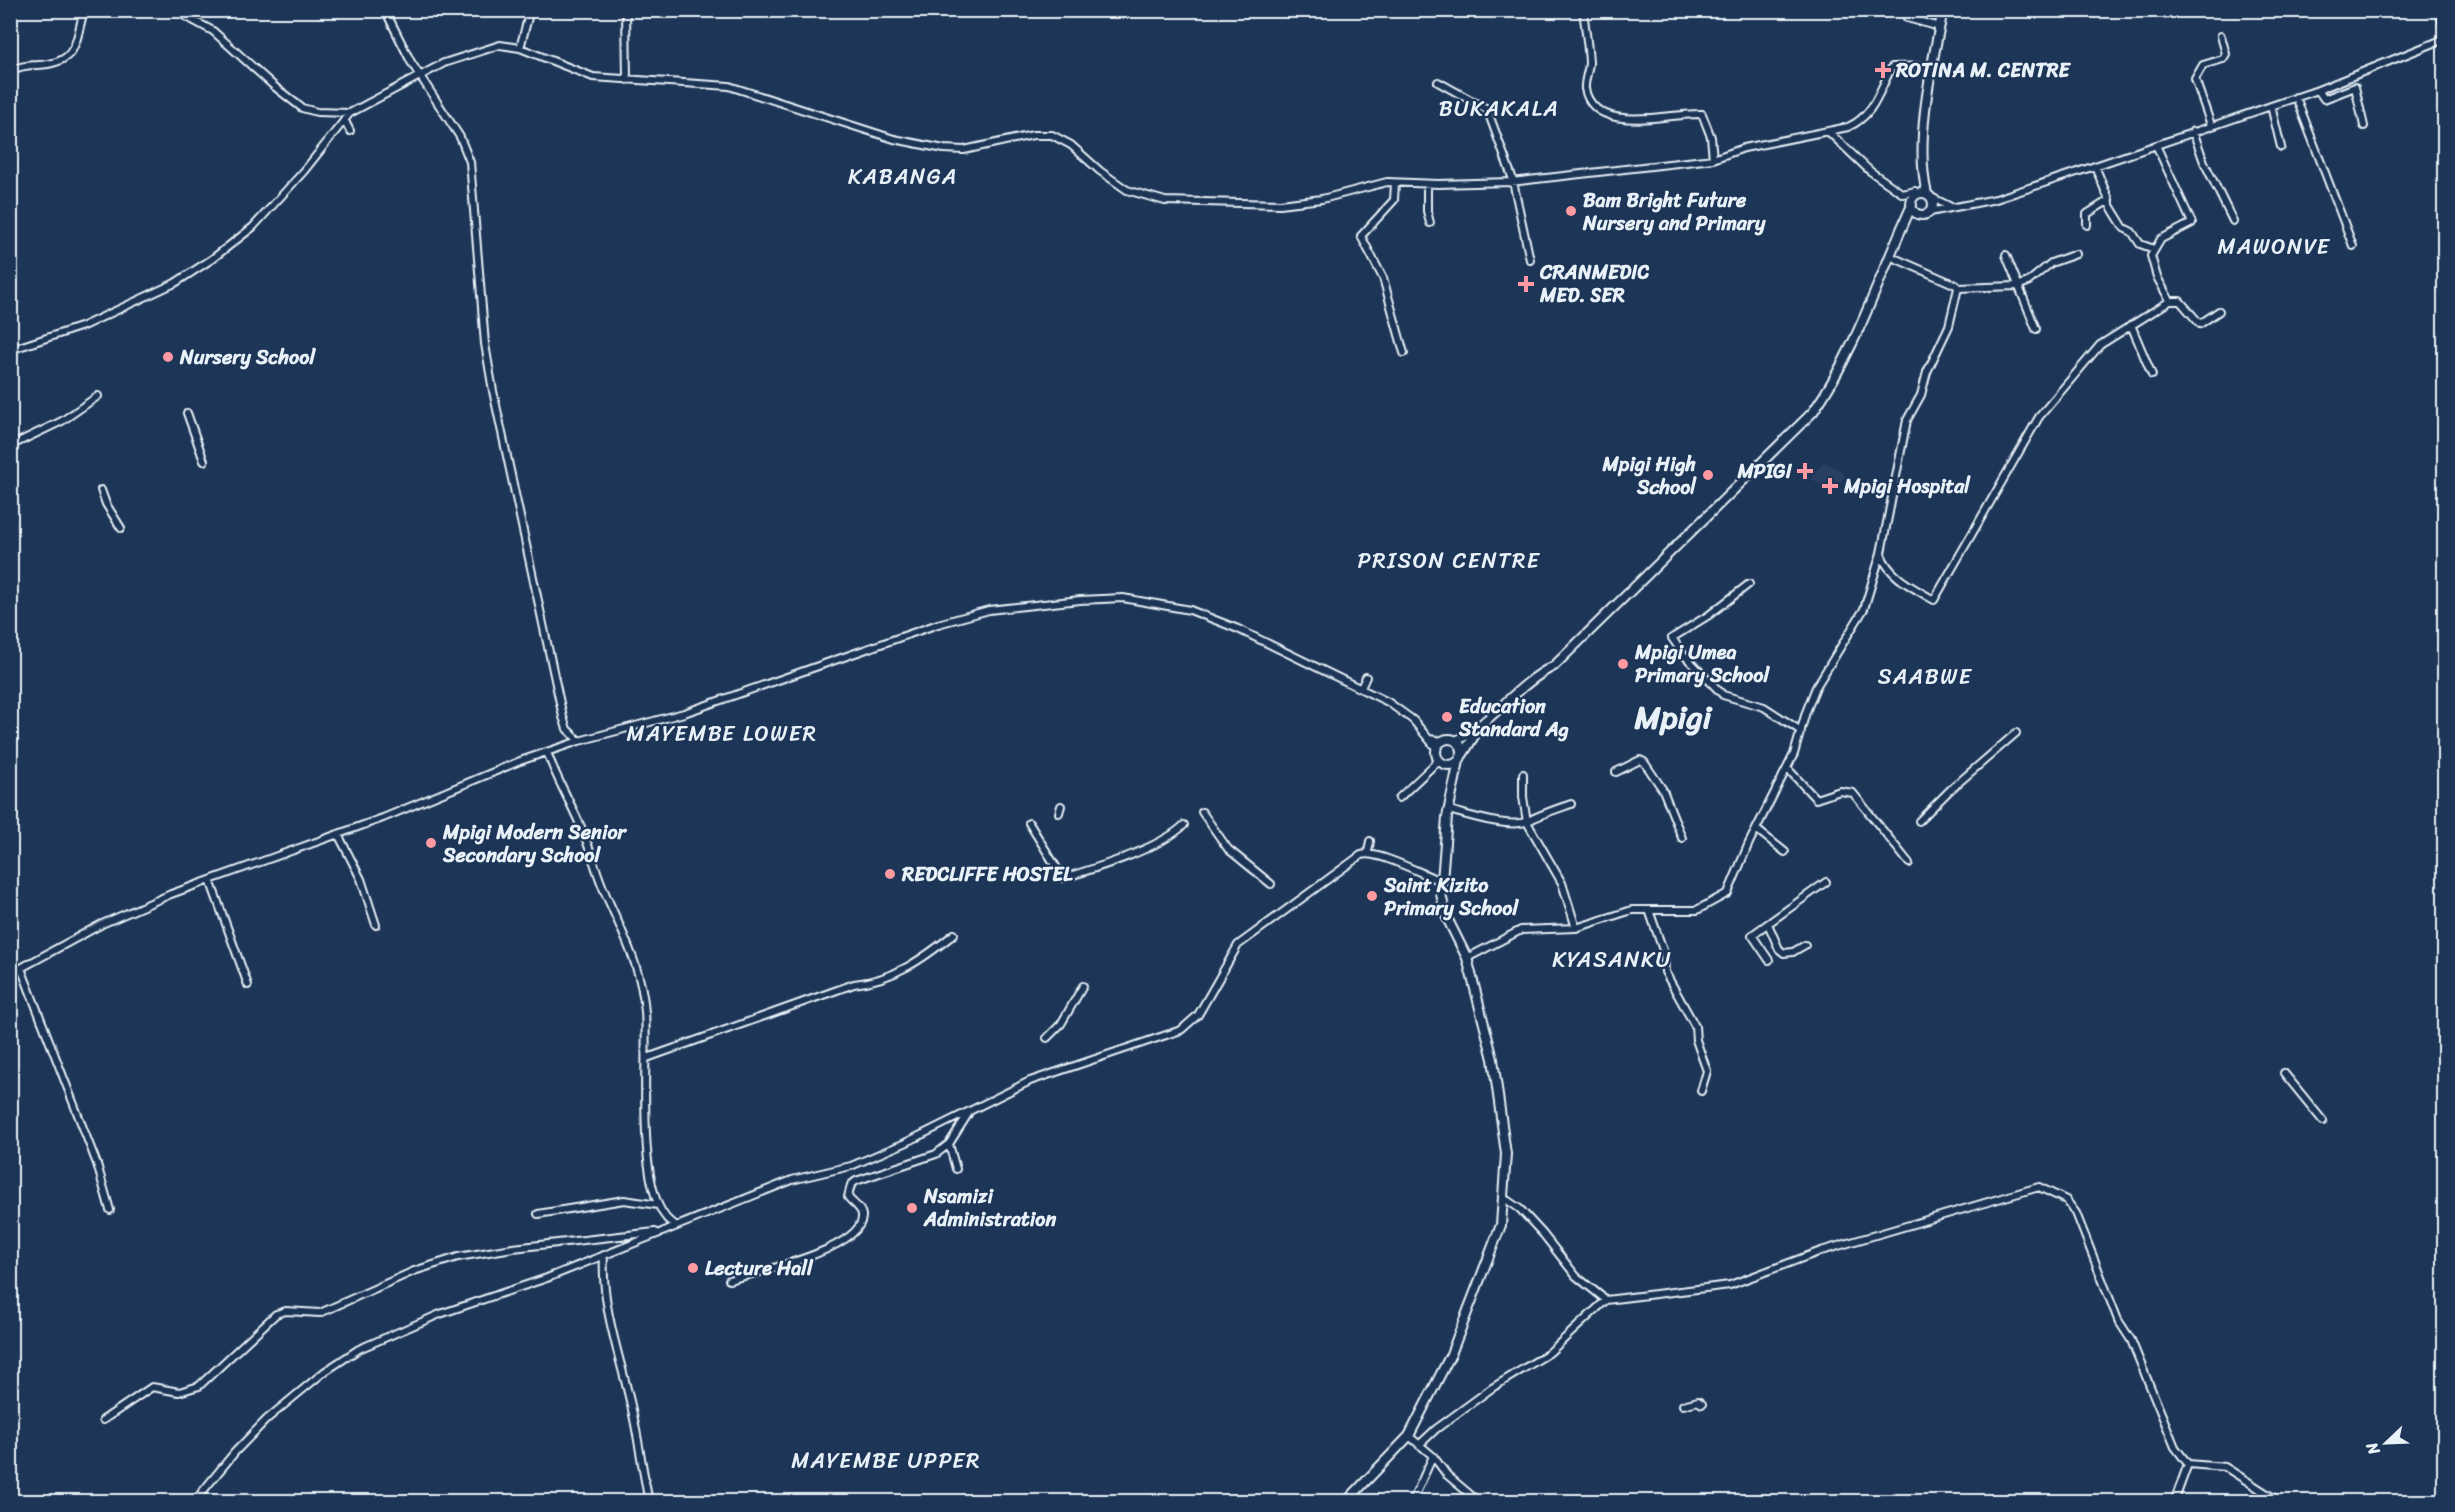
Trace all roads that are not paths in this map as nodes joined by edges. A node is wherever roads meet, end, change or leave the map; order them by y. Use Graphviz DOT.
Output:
graph roads {
  1 [pos="84,10"];
  2 [pos="174,10"];
  3 [pos="385,10"];
  4 [pos="530,10"];
  5 [pos="626,10"];
  6 [pos="1583,10"];
  7 [pos="1943,10"];
  8 [pos="2440,10"];
  9 [pos="1907,18"];
  10 [pos="1940,27"];
  11 [pos="2445,31"];
  12 [pos="2221,36"];
  13 [pos="2445,39"];
  14 [pos="520,48"];
  15 [pos="1931,66"];
  16 [pos="10,71"];
  17 [pos="421,75"];
  18 [pos="627,80"];
  19 [pos="1438,82"];
  20 [pos="2318,90"];
  21 [pos="2296,97"];
  22 [pos="2271,106"];
  23 [pos="350,113"];
  24 [pos="345,121"];
  25 [pos="2211,125"];
  26 [pos="2364,126"];
  27 [pos="350,131"];
  28 [pos="2193,131"];
  29 [pos="1830,132"];
  30 [pos="2156,145"];
  31 [pos="2281,147"];
  32 [pos="1713,159"];
  33 [pos="2095,166"];
  34 [pos="1922,174"];
  35 [pos="1511,182"];
  36 [pos="1395,183"];
  37 [pos="1427,184"];
  38 [pos="1915,193"];
  39 [pos="1929,195"];
  40 [pos="2108,202"];
  41 [pos="1912,205"];
  42 [pos="1951,207"];
  43 [pos="1930,212"];
  44 [pos="1920,214"];
  45 [pos="2234,220"];
  46 [pos="1430,223"];
  47 [pos="2087,225"];
  48 [pos="1902,227"];
  49 [pos="2353,246"];
  50 [pos="2154,249"];
  51 [pos="2076,254"];
  52 [pos="2006,255"];
  53 [pos="1892,257"];
  54 [pos="1530,260"];
  55 [pos="2017,286"];
  56 [pos="1958,288"];
  57 [pos="2170,301"];
  58 [pos="2219,311"];
  59 [pos="2131,325"];
  60 [pos="2036,329"];
  61 [pos="10,350"];
  62 [pos="1404,353"];
  63 [pos="2152,375"];
  64 [pos="98,396"];
  65 [pos="187,413"];
  66 [pos="10,446"];
  67 [pos="204,461"];
  68 [pos="101,490"];
  69 [pos="121,528"];
  70 [pos="1881,553"];
  71 [pos="1749,584"];
  72 [pos="1366,677"];
  73 [pos="1361,688"];
  74 [pos="1484,722"];
  75 [pos="1801,731"];
  76 [pos="2016,734"];
  77 [pos="1428,739"];
  78 [pos="579,741"];
  79 [pos="1442,741"];
  80 [pos="1456,741"];
  81 [pos="1437,749"];
  82 [pos="547,752"];
  83 [pos="1460,758"];
  84 [pos="1443,762"];
  85 [pos="1787,768"];
  86 [pos="1616,772"];
  87 [pos="1523,774"];
  88 [pos="1454,782"];
  89 [pos="1399,798"];
  90 [pos="1571,804"];
  91 [pos="1449,810"];
  92 [pos="1202,812"];
  93 [pos="1919,821"];
  94 [pos="1527,822"];
  95 [pos="1029,823"];
  96 [pos="1184,825"];
  97 [pos="1756,829"];
  98 [pos="338,834"];
  99 [pos="1682,838"];
  100 [pos="1370,841"];
  101 [pos="1368,852"];
  102 [pos="1785,852"];
  103 [pos="1908,863"];
  104 [pos="210,880"];
  105 [pos="1442,881"];
  106 [pos="1826,882"];
  107 [pos="1271,884"];
  108 [pos="1649,910"];
  109 [pos="1768,924"];
  110 [pos="376,925"];
  111 [pos="1576,928"];
  112 [pos="954,934"];
  113 [pos="1805,945"];
  114 [pos="1467,958"];
  115 [pos="1769,960"];
  116 [pos="21,968"];
  117 [pos="10,974"];
  118 [pos="248,984"];
  119 [pos="1083,987"];
  120 [pos="1047,1038"];
  121 [pos="647,1058"];
  122 [pos="2284,1072"];
  123 [pos="1701,1091"];
  124 [pos="970,1111"];
  125 [pos="2324,1121"];
  126 [pos="949,1144"];
  127 [pos="956,1169"];
  128 [pos="1504,1198"];
  129 [pos="658,1205"];
  130 [pos="110,1210"];
  131 [pos="538,1214"];
  132 [pos="677,1226"];
  133 [pos="661,1232"];
  134 [pos="604,1255"];
  135 [pos="729,1280"];
  136 [pos="1605,1300"];
  137 [pos="1702,1404"];
  138 [pos="1683,1405"];
  139 [pos="103,1420"];
  140 [pos="1409,1436"];
  141 [pos="1419,1445"];
  142 [pos="1433,1456"];
  143 [pos="2188,1464"];
  144 [pos="194,1502"];
  145 [pos="649,1502"];
  146 [pos="1346,1502"];
  147 [pos="1412,1502"];
  148 [pos="1479,1502"];
  149 [pos="2174,1502"];
  150 [pos="2283,1502"];
  1 -- 16 [label="street"];
  2 -- 23 [label="street"];
  3 -- 17 [label="street"];
  4 -- 14 [label="street"];
  5 -- 18 [label="street"];
  6 -- 32 [label="street"];
  7 -- 10 [label="main road"];
  8 -- 11 [label="street"];
  9 -- 10 [label="street"];
  10 -- 15 [label="main road"];
  12 -- 25 [label="street"];
  13 -- 20 [label="street"];
  14 -- 17 [label="street"];
  14 -- 18 [label="street"];
  15 -- 29 [label="street"];
  15 -- 34 [label="main road"];
  17 -- 23 [label="street"];
  17 -- 78 [label="street"];
  18 -- 36 [label="street"];
  19 -- 35 [label="street"];
  20 -- 21 [label="street"];
  20 -- 26 [label="street"];
  21 -- 22 [label="street"];
  21 -- 49 [label="street"];
  22 -- 25 [label="street"];
  22 -- 31 [label="street"];
  23 -- 24 [label="street"];
  24 -- 27 [label="street"];
  24 -- 61 [label="street"];
  25 -- 28 [label="street"];
  28 -- 30 [label="street"];
  28 -- 45 [label="street"];
  29 -- 32 [label="street"];
  29 -- 38 [label="street"];
  30 -- 33 [label="street"];
  30 -- 50 [label="street"];
  32 -- 35 [label="street"];
  33 -- 40 [label="street"];
  33 -- 42 [label="street"];
  34 -- 38 [label="main road"];
  34 -- 39 [label="main road"];
  35 -- 37 [label="street"];
  35 -- 54 [label="street"];
  36 -- 37 [label="street"];
  36 -- 62 [label="street"];
  37 -- 46 [label="street"];
  38 -- 39 [label="main road"];
  38 -- 41 [label="main road"];
  39 -- 42 [label="street"];
  39 -- 43 [label="main road"];
  40 -- 47 [label="street"];
  40 -- 50 [label="street"];
  41 -- 44 [label="main road"];
  41 -- 48 [label="main road"];
  42 -- 43 [label="street"];
  43 -- 44 [label="main road"];
  44 -- 48 [label="main road"];
  48 -- 53 [label="main road"];
  50 -- 57 [label="street"];
  51 -- 55 [label="street"];
  52 -- 55 [label="street"];
  53 -- 56 [label="street"];
  53 -- 74 [label="main road"];
  55 -- 56 [label="street"];
  55 -- 60 [label="street"];
  56 -- 70 [label="street"];
  57 -- 58 [label="street"];
  57 -- 59 [label="street"];
  59 -- 63 [label="street"];
  59 -- 70 [label="street"];
  64 -- 66 [label="street"];
  65 -- 67 [label="street"];
  68 -- 69 [label="street"];
  70 -- 75 [label="street"];
  71 -- 75 [label="street"];
  72 -- 73 [label="street"];
  73 -- 77 [label="street"];
  73 -- 78 [label="street"];
  74 -- 80 [label="main road"];
  74 -- 83 [label="main road"];
  75 -- 85 [label="street"];
  76 -- 93 [label="street"];
  77 -- 79 [label="street"];
  77 -- 81 [label="street"];
  78 -- 82 [label="street"];
  79 -- 80 [label="main road"];
  79 -- 81 [label="main road"];
  80 -- 83 [label="main road"];
  81 -- 84 [label="main road"];
  82 -- 98 [label="street"];
  82 -- 121 [label="street"];
  83 -- 84 [label="main road"];
  83 -- 88 [label="main road"];
  84 -- 88 [label="main road"];
  84 -- 89 [label="street"];
  85 -- 97 [label="street"];
  85 -- 103 [label="street"];
  86 -- 99 [label="street"];
  87 -- 94 [label="street"];
  88 -- 91 [label="main road"];
  90 -- 94 [label="street"];
  91 -- 94 [label="street"];
  91 -- 105 [label="main road"];
  92 -- 107 [label="street"];
  94 -- 111 [label="street"];
  95 -- 96 [label="street"];
  97 -- 102 [label="street"];
  97 -- 108 [label="street"];
  98 -- 104 [label="street"];
  98 -- 110 [label="street"];
  100 -- 101 [label="street"];
  101 -- 105 [label="street"];
  101 -- 124 [label="street"];
  104 -- 116 [label="street"];
  104 -- 118 [label="street"];
  105 -- 114 [label="main road"];
  106 -- 109 [label="street"];
  108 -- 111 [label="street"];
  108 -- 123 [label="street"];
  109 -- 113 [label="street"];
  109 -- 115 [label="street"];
  111 -- 114 [label="street"];
  112 -- 121 [label="street"];
  114 -- 128 [label="main road"];
  116 -- 117 [label="street"];
  116 -- 130 [label="street"];
  119 -- 120 [label="street"];
  121 -- 129 [label="street"];
  122 -- 125 [label="street"];
  124 -- 126 [label="street"];
  124 -- 132 [label="street"];
  126 -- 127 [label="street"];
  126 -- 135 [label="street"];
  128 -- 136 [label="street"];
  128 -- 140 [label="main road"];
  129 -- 131 [label="street"];
  129 -- 132 [label="street"];
  132 -- 133 [label="street"];
  133 -- 134 [label="street"];
  133 -- 139 [label="street"];
  134 -- 144 [label="street"];
  134 -- 145 [label="street"];
  136 -- 141 [label="street"];
  136 -- 143 [label="street"];
  137 -- 138 [label="street"];
  140 -- 141 [label="street"];
  140 -- 146 [label="main road"];
  141 -- 142 [label="street"];
  142 -- 147 [label="street"];
  142 -- 148 [label="street"];
  143 -- 149 [label="street"];
  143 -- 150 [label="street"];
}
